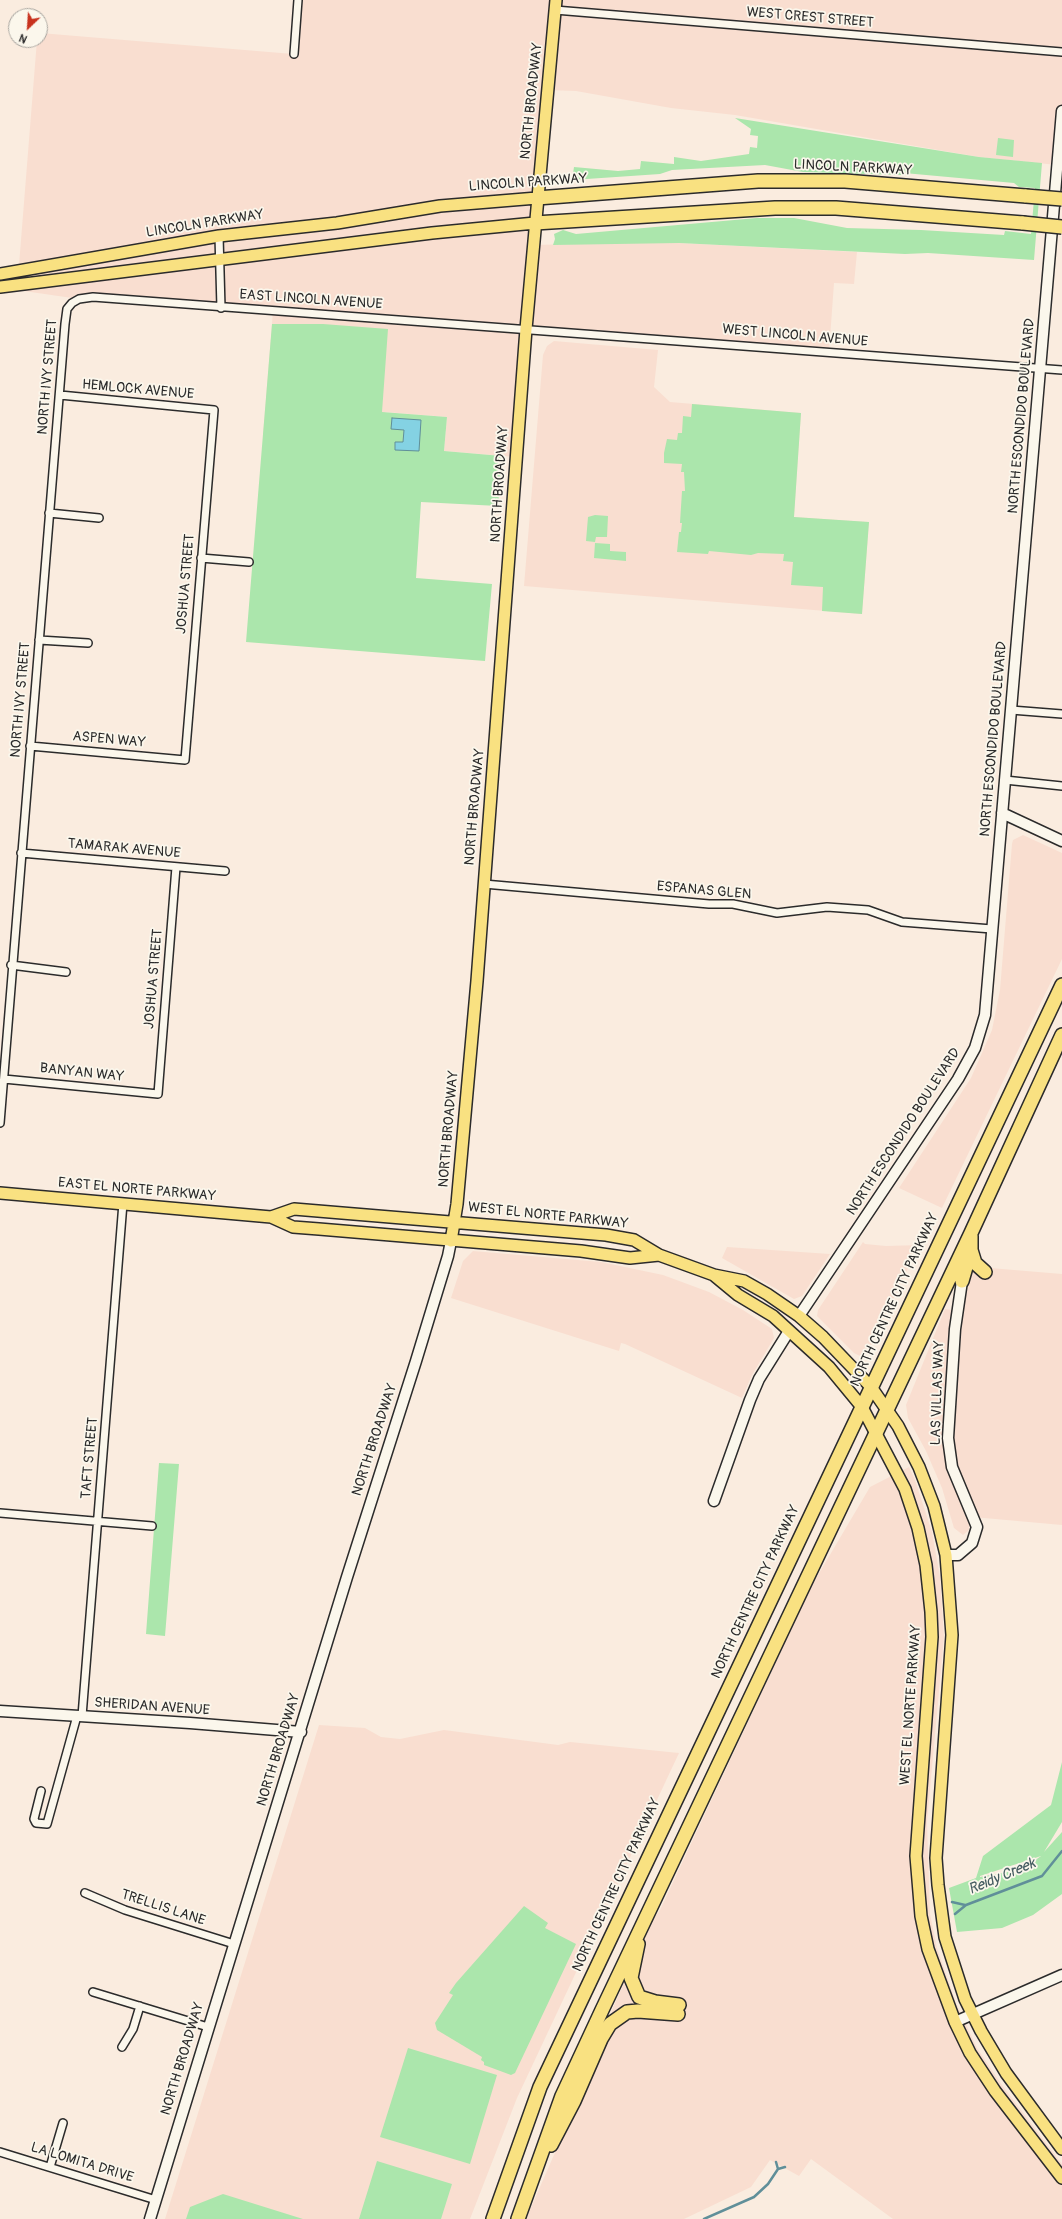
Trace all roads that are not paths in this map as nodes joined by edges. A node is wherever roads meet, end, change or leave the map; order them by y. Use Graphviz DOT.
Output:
graph roads {
  1 [pos="298,0"];
  2 [pos="556,5"];
  3 [pos="1062,52"];
  4 [pos="294,54"];
  5 [pos="1062,111"];
  6 [pos="537,198"];
  7 [pos="1062,199"];
  8 [pos="535,223"];
  9 [pos="1062,227"];
  10 [pos="219,236"];
  11 [pos="220,260"];
  12 [pos="0,274"];
  13 [pos="0,287"];
  14 [pos="93,298"];
  15 [pos="221,308"];
  16 [pos="526,329"];
  17 [pos="1040,368"];
  18 [pos="1062,370"];
  19 [pos="60,395"];
  20 [pos="214,410"];
  21 [pos="49,513"];
  22 [pos="99,518"];
  23 [pos="201,558"];
  24 [pos="249,562"];
  25 [pos="39,640"];
  26 [pos="88,643"];
  27 [pos="1011,710"];
  28 [pos="1062,714"];
  29 [pos="30,746"];
  30 [pos="185,760"];
  31 [pos="1005,780"];
  32 [pos="1062,786"];
  33 [pos="1002,813"];
  34 [pos="1062,841"];
  35 [pos="21,853"];
  36 [pos="176,867"];
  37 [pos="225,871"];
  38 [pos="484,884"];
  39 [pos="992,930"];
  40 [pos="11,965"];
  41 [pos="66,972"];
  42 [pos="1062,985"];
  43 [pos="1062,1035"];
  44 [pos="4,1078"];
  45 [pos="158,1094"];
  46 [pos="0,1123"];
  47 [pos="0,1194"];
  48 [pos="123,1203"];
  49 [pos="271,1217"];
  50 [pos="454,1222"];
  51 [pos="971,1233"];
  52 [pos="451,1241"];
  53 [pos="971,1250"];
  54 [pos="659,1255"];
  55 [pos="985,1272"];
  56 [pos="714,1275"];
  57 [pos="962,1280"];
  58 [pos="799,1316"];
  59 [pos="789,1330"];
  60 [pos="871,1387"];
  61 [pos="862,1407"];
  62 [pos="887,1409"];
  63 [pos="876,1432"];
  64 [pos="714,1500"];
  65 [pos="0,1513"];
  66 [pos="97,1522"];
  67 [pos="152,1526"];
  68 [pos="946,1555"];
  69 [pos="0,1711"];
  70 [pos="79,1716"];
  71 [pos="301,1732"];
  72 [pos="41,1791"];
  73 [pos="85,1893"];
  74 [pos="642,1924"];
  75 [pos="234,1944"];
  76 [pos="1062,1975"];
  77 [pos="93,1992"];
  78 [pos="140,2006"];
  79 [pos="973,2015"];
  80 [pos="955,2022"];
  81 [pos="208,2027"];
  82 [pos="122,2047"];
  83 [pos="63,2123"];
  84 [pos="1062,2149"];
  85 [pos="0,2152"];
  86 [pos="536,2163"];
  87 [pos="50,2167"];
  88 [pos="1062,2178"];
  89 [pos="156,2200"];
  90 [pos="150,2219"];
  91 [pos="493,2219"];
  92 [pos="518,2219"];
  1 -- 4 [label="street"];
  2 -- 3 [label="street, WEST CREST STREET"];
  2 -- 6 [label="main road, NORTH BROADWAY"];
  5 -- 17 [label="street, NORTH ESCONDIDO BOULEVARD"];
  6 -- 7 [label="highway, LINCOLN PARKWAY, bridge"];
  6 -- 8 [label="main road, NORTH BROADWAY"];
  6 -- 10 [label="main road, LINCOLN PARKWAY"];
  8 -- 9 [label="highway, bridge"];
  8 -- 11 [label="main road"];
  8 -- 16 [label="main road, NORTH BROADWAY"];
  10 -- 11 [label="street"];
  10 -- 12 [label="main road, LINCOLN PARKWAY"];
  11 -- 13 [label="main road"];
  11 -- 15 [label="street"];
  14 -- 15 [label="street, EAST LINCOLN AVENUE"];
  14 -- 19 [label="street, NORTH IVY STREET"];
  15 -- 16 [label="street, EAST LINCOLN AVENUE"];
  16 -- 17 [label="street, WEST LINCOLN AVENUE"];
  16 -- 38 [label="main road, NORTH BROADWAY"];
  17 -- 18 [label="street, WEST LINCOLN AVENUE"];
  17 -- 27 [label="street, NORTH ESCONDIDO BOULEVARD"];
  19 -- 20 [label="street, HEMLOCK AVENUE"];
  19 -- 21 [label="street, NORTH IVY STREET"];
  20 -- 23 [label="street, JOSHUA STREET"];
  21 -- 22 [label="street"];
  21 -- 25 [label="street, NORTH IVY STREET"];
  23 -- 24 [label="street"];
  23 -- 30 [label="street, JOSHUA STREET"];
  25 -- 26 [label="street"];
  25 -- 29 [label="street, NORTH IVY STREET"];
  27 -- 28 [label="street"];
  27 -- 31 [label="street, NORTH ESCONDIDO BOULEVARD"];
  29 -- 30 [label="street, ASPEN WAY"];
  29 -- 35 [label="street, NORTH IVY STREET"];
  31 -- 32 [label="street"];
  31 -- 33 [label="street, NORTH ESCONDIDO BOULEVARD"];
  33 -- 34 [label="street"];
  33 -- 39 [label="street, NORTH ESCONDIDO BOULEVARD"];
  35 -- 36 [label="street, TAMARAK AVENUE"];
  35 -- 40 [label="street, NORTH IVY STREET"];
  36 -- 37 [label="street, TAMARAK AVENUE"];
  36 -- 45 [label="street, JOSHUA STREET"];
  38 -- 39 [label="street, ESPANAS GLEN"];
  38 -- 50 [label="main road, NORTH BROADWAY"];
  39 -- 58 [label="street, NORTH ESCONDIDO BOULEVARD"];
  40 -- 41 [label="street"];
  40 -- 44 [label="street, NORTH IVY STREET"];
  42 -- 60 [label="highway, NORTH CENTRE CITY PARKWAY"];
  43 -- 51 [label="highway"];
  44 -- 45 [label="street, BANYAN WAY"];
  44 -- 46 [label="street, NORTH IVY STREET"];
  47 -- 48 [label="main road, EAST EL NORTE PARKWAY"];
  48 -- 49 [label="main road, EAST EL NORTE PARKWAY"];
  48 -- 66 [label="street, TAFT STREET"];
  49 -- 50 [label="main road, EAST EL NORTE PARKWAY"];
  49 -- 52 [label="main road, EAST EL NORTE PARKWAY"];
  50 -- 52 [label="main road, NORTH BROADWAY"];
  50 -- 54 [label="main road, WEST EL NORTE PARKWAY"];
  51 -- 53 [label="highway"];
  51 -- 62 [label="highway"];
  52 -- 54 [label="main road, WEST EL NORTE PARKWAY"];
  52 -- 71 [label="street, NORTH BROADWAY"];
  53 -- 55 [label="highway"];
  53 -- 57 [label="highway"];
  54 -- 56 [label="main road, WEST EL NORTE PARKWAY"];
  56 -- 58 [label="main road, WEST EL NORTE PARKWAY"];
  56 -- 59 [label="main road, WEST EL NORTE PARKWAY"];
  57 -- 68 [label="street, LAS VILLAS WAY"];
  58 -- 60 [label="main road, WEST EL NORTE PARKWAY"];
  59 -- 61 [label="main road, WEST EL NORTE PARKWAY"];
  59 -- 64 [label="street"];
  60 -- 61 [label="highway, NORTH CENTRE CITY PARKWAY"];
  60 -- 62 [label="main road, WEST EL NORTE PARKWAY"];
  61 -- 63 [label="main road, WEST EL NORTE PARKWAY"];
  61 -- 91 [label="highway, NORTH CENTRE CITY PARKWAY"];
  62 -- 63 [label="highway"];
  62 -- 68 [label="main road, WEST EL NORTE PARKWAY"];
  63 -- 74 [label="highway"];
  63 -- 80 [label="main road, WEST EL NORTE PARKWAY"];
  65 -- 66 [label="street"];
  66 -- 67 [label="street"];
  66 -- 70 [label="street, TAFT STREET"];
  68 -- 79 [label="main road, WEST EL NORTE PARKWAY"];
  69 -- 70 [label="street, SHERIDAN AVENUE"];
  70 -- 71 [label="street, SHERIDAN AVENUE"];
  70 -- 72 [label="street, TAFT STREET"];
  71 -- 75 [label="street, NORTH BROADWAY"];
  73 -- 75 [label="street, TRELLIS LANE"];
  74 -- 86 [label="highway"];
  74 -- 86 [label="highway"];
  75 -- 81 [label="street, NORTH BROADWAY"];
  76 -- 79 [label="street"];
  77 -- 78 [label="street"];
  78 -- 81 [label="street"];
  78 -- 82 [label="street"];
  79 -- 80 [label="street"];
  79 -- 84 [label="main road, WEST EL NORTE PARKWAY"];
  80 -- 88 [label="main road, WEST EL NORTE PARKWAY"];
  81 -- 89 [label="street, NORTH BROADWAY"];
  83 -- 87 [label="street"];
  85 -- 87 [label="street, LA LOMITA DRIVE"];
  86 -- 92 [label="highway"];
  87 -- 89 [label="street, LA LOMITA DRIVE"];
  89 -- 90 [label="street, NORTH BROADWAY"];
}
